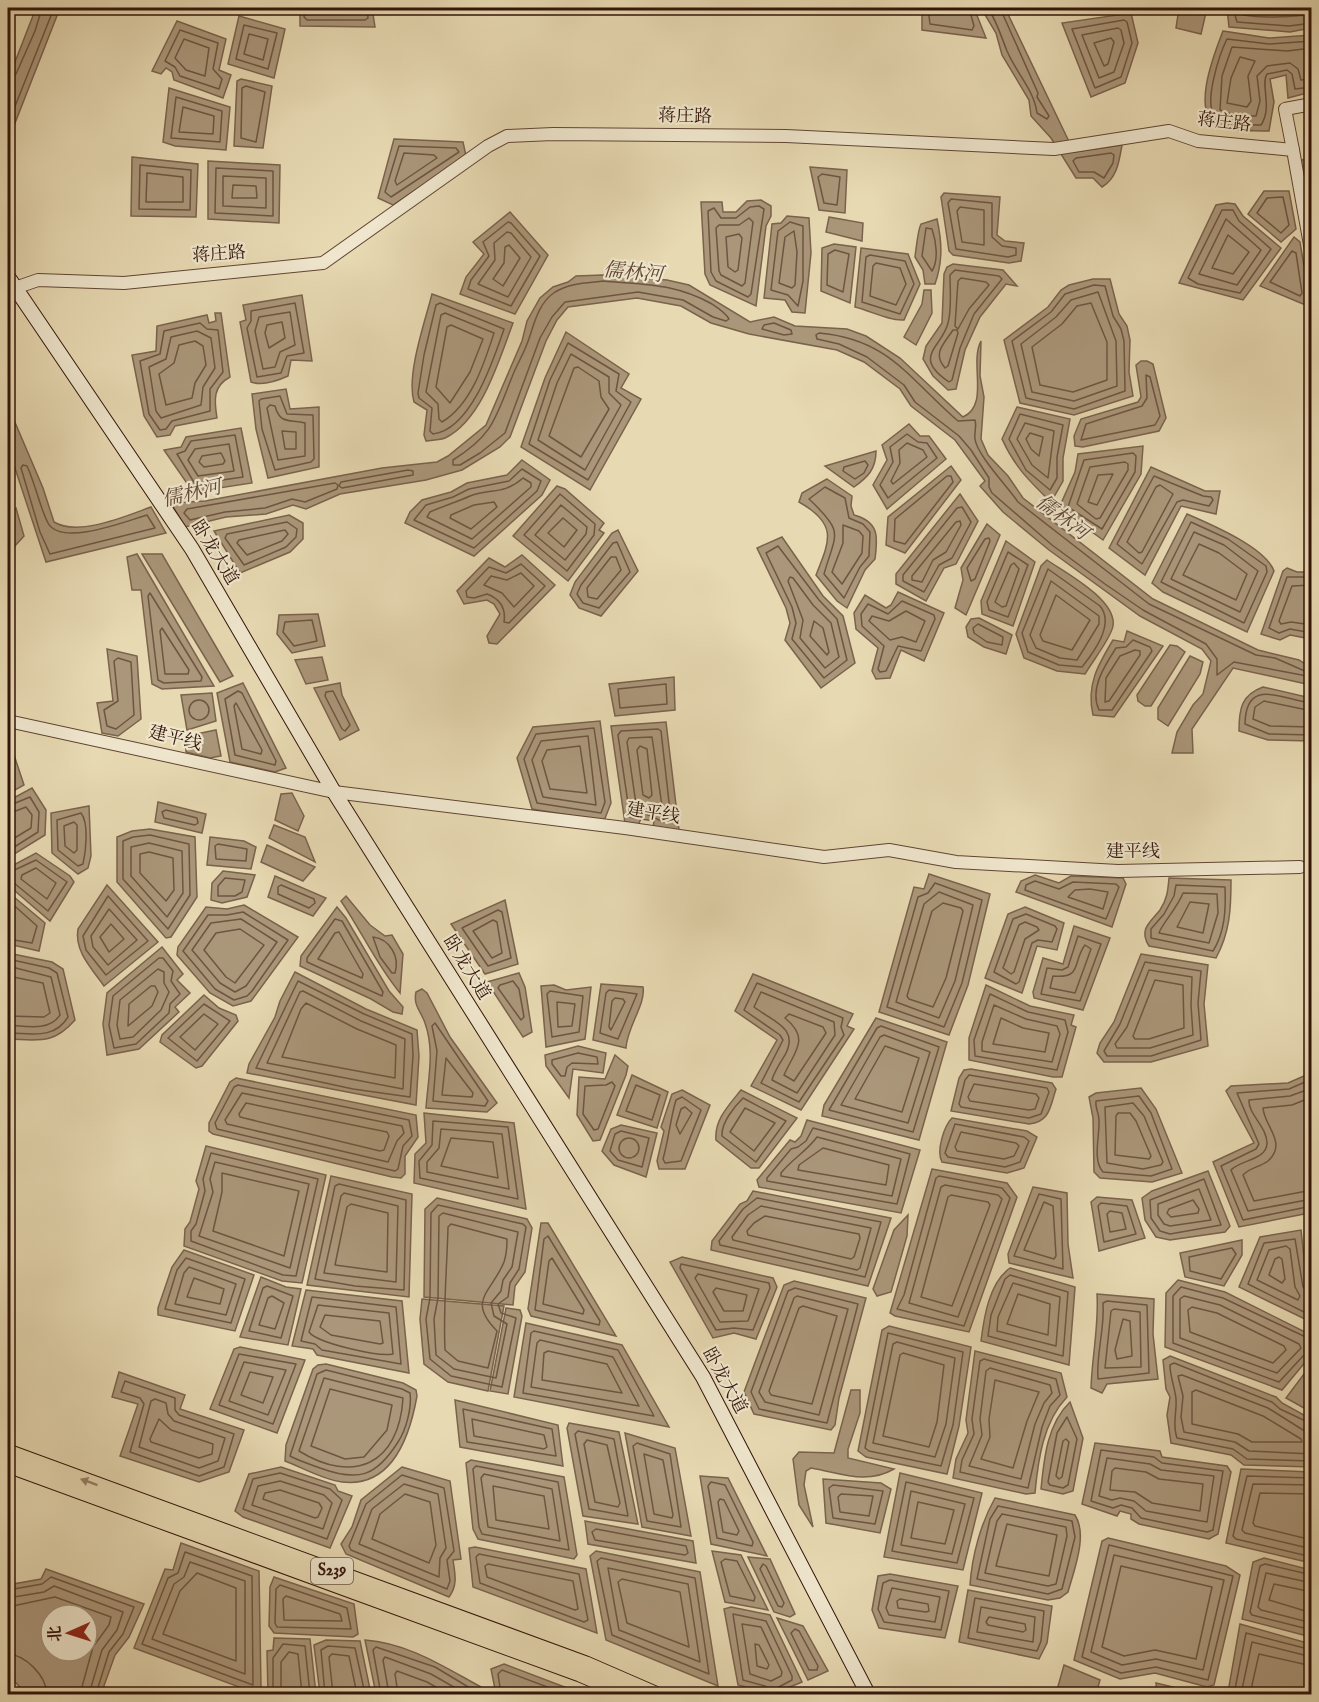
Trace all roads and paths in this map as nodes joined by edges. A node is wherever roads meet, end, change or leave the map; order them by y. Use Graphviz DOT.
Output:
graph roads {
  1 [pos="1311,104"];
  2 [pos="1293,150"];
  3 [pos="1311,256"];
  4 [pos="10,284"];
  5 [pos="8,721"];
  6 [pos="334,792"];
  7 [pos="1300,867"];
  8 [pos="8,1452"];
  9 [pos="8,1465"];
  10 [pos="627,1695"];
  11 [pos="655,1695"];
  12 [pos="868,1695"];
  1 -- 2 [label="street"];
  2 -- 3 [label="street"];
  2 -- 4 [label="street, 蒋庄路"];
  4 -- 6 [label="main road, 卧龙大道"];
  5 -- 6 [label="street, 建平线"];
  6 -- 7 [label="street, 建平线"];
  6 -- 12 [label="main road, 卧龙大道"];
  11 -- 8 [label="main road, S239, one-way"];
  9 -- 10 [label="main road, S239"];
}
